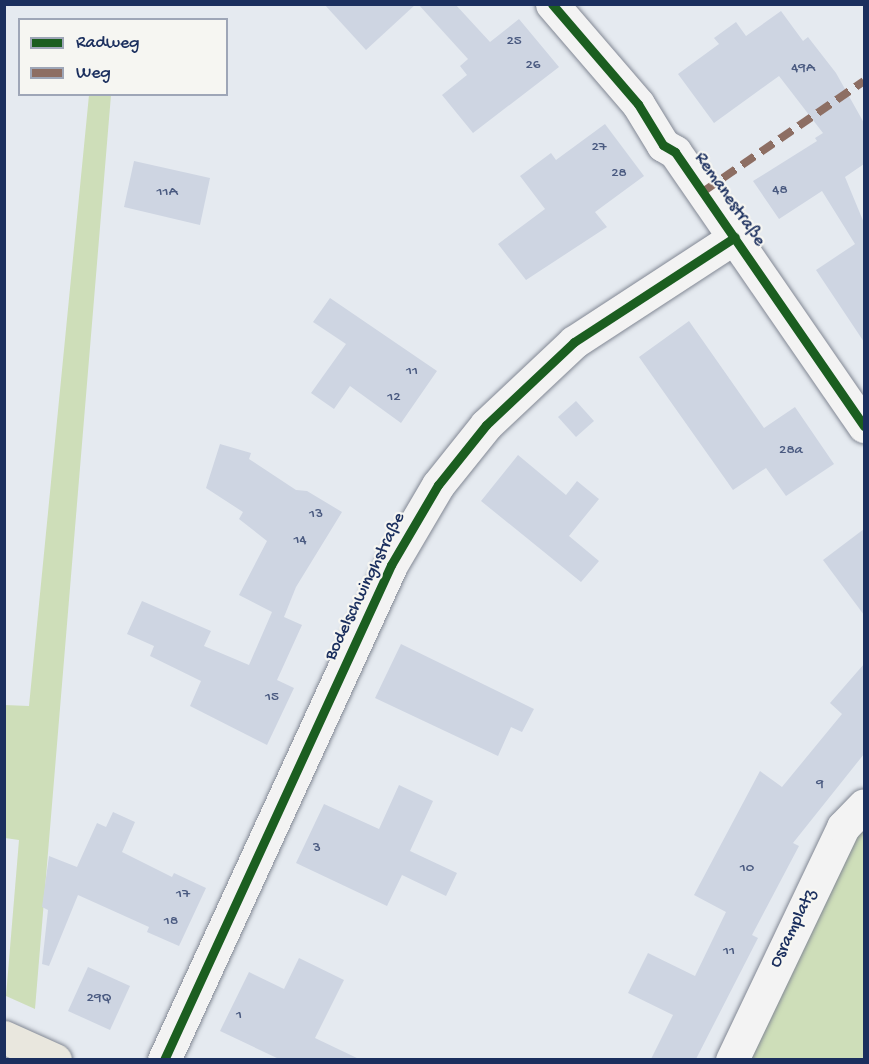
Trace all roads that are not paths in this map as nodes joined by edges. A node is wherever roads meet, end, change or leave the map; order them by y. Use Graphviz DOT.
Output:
graph roads {
  1 [pos="552,4"];
  2 [pos="735,237"];
  3 [pos="864,426"];
  4 [pos="864,805"];
  5 [pos="4,1037"];
  6 [pos="54,1059"];
  7 [pos="164,1059"];
  8 [pos="732,1059"];
  1 -- 2 [label="street, Remanestraße"];
  2 -- 3 [label="street, Remanestraße"];
  2 -- 7 [label="street, Bodelschwinghstraße"];
  4 -- 8 [label="street, Osramplatz"];
  5 -- 6 [label="main road"];
}
